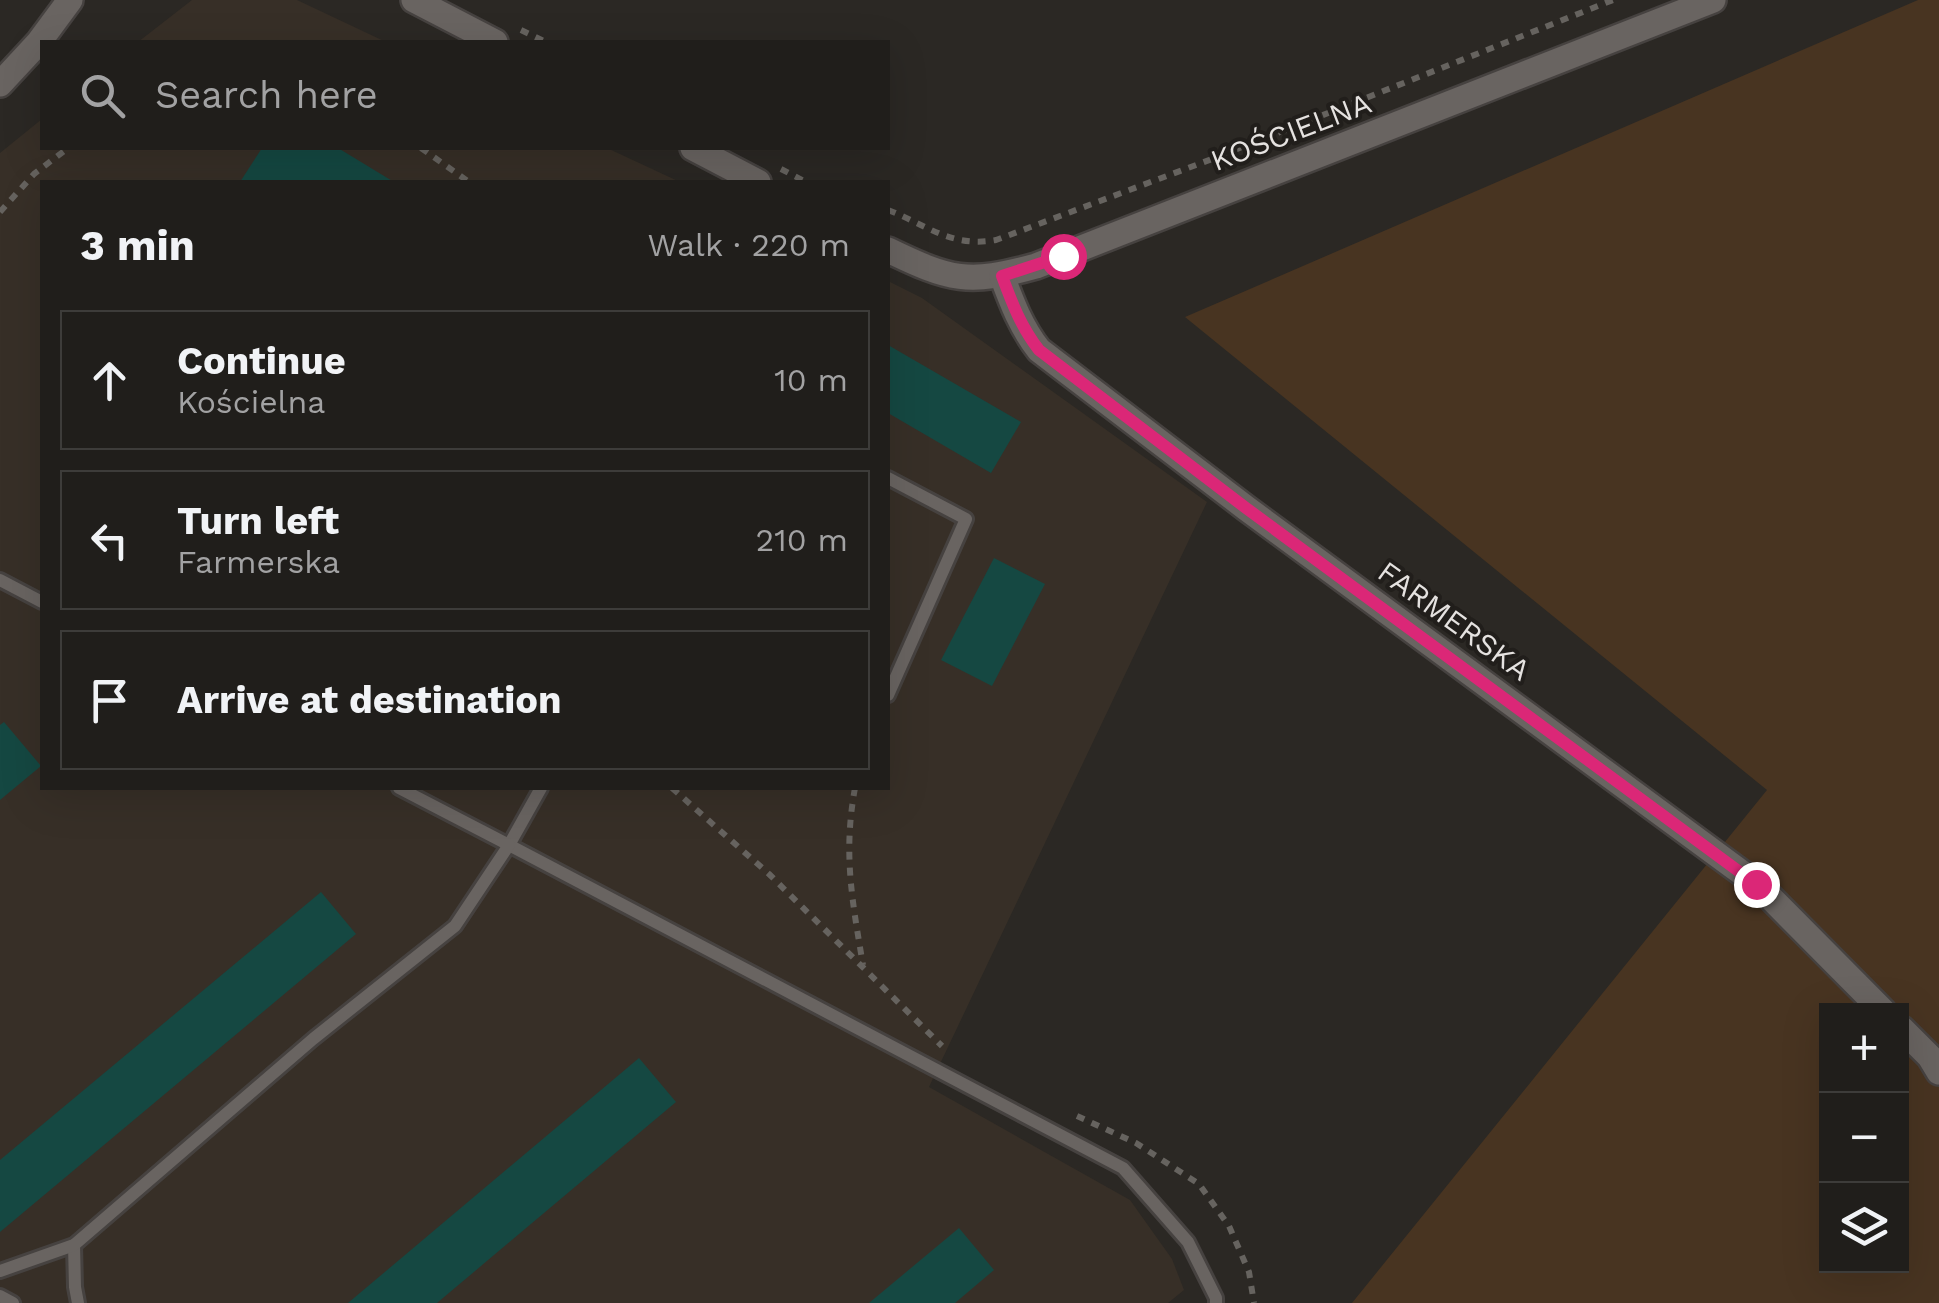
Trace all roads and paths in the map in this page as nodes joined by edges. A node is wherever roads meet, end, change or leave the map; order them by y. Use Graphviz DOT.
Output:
graph roads {
  1 [pos="70,0"];
  2 [pos="414,0"];
  3 [pos="1613,0"];
  4 [pos="1714,0"];
  5 [pos="40,40"];
  6 [pos="491,40"];
  7 [pos="40,41"];
  8 [pos="0,84"];
  9 [pos="65,150"];
  10 [pos="424,150"];
  11 [pos="696,150"];
  12 [pos="466,180"];
  13 [pos="754,180"];
  14 [pos="890,211"];
  15 [pos="0,212"];
  16 [pos="890,251"];
  17 [pos="1002,276"];
  18 [pos="890,479"];
  19 [pos="0,580"];
  20 [pos="40,601"];
  21 [pos="890,690"];
  22 [pos="403,790"];
  23 [pos="541,790"];
  24 [pos="674,790"];
  25 [pos="855,790"];
  26 [pos="510,845"];
  27 [pos="863,966"];
  28 [pos="1876,1003"];
  29 [pos="1909,1036"];
  30 [pos="946,1050"];
  31 [pos="1939,1072"];
  32 [pos="1068,1111"];
  33 [pos="74,1244"];
  34 [pos="0,1270"];
  35 [pos="0,1296"];
  36 [pos="13,1303"];
  37 [pos="78,1303"];
  38 [pos="1216,1303"];
  39 [pos="1254,1303"];
  1 -- 5 [label="street"];
  2 -- 6 [label="street"];
  3 -- 14 [label="path"];
  4 -- 17 [label="street, KOŚCIELNA"];
  7 -- 8 [label="street"];
  9 -- 15 [label="path"];
  10 -- 12 [label="path"];
  11 -- 13 [label="street"];
  16 -- 17 [label="street, KOŚCIELNA"];
  17 -- 28 [label="street, FARMERSKA"];
  18 -- 21 [label="lane"];
  19 -- 20 [label="lane"];
  22 -- 26 [label="lane"];
  23 -- 26 [label="lane"];
  24 -- 27 [label="path"];
  25 -- 27 [label="path"];
  26 -- 33 [label="lane"];
  26 -- 38 [label="lane"];
  27 -- 30 [label="path"];
  29 -- 31 [label="street"];
  32 -- 39 [label="path"];
  33 -- 34 [label="lane"];
  33 -- 37 [label="lane"];
  35 -- 36 [label="lane"];
}
